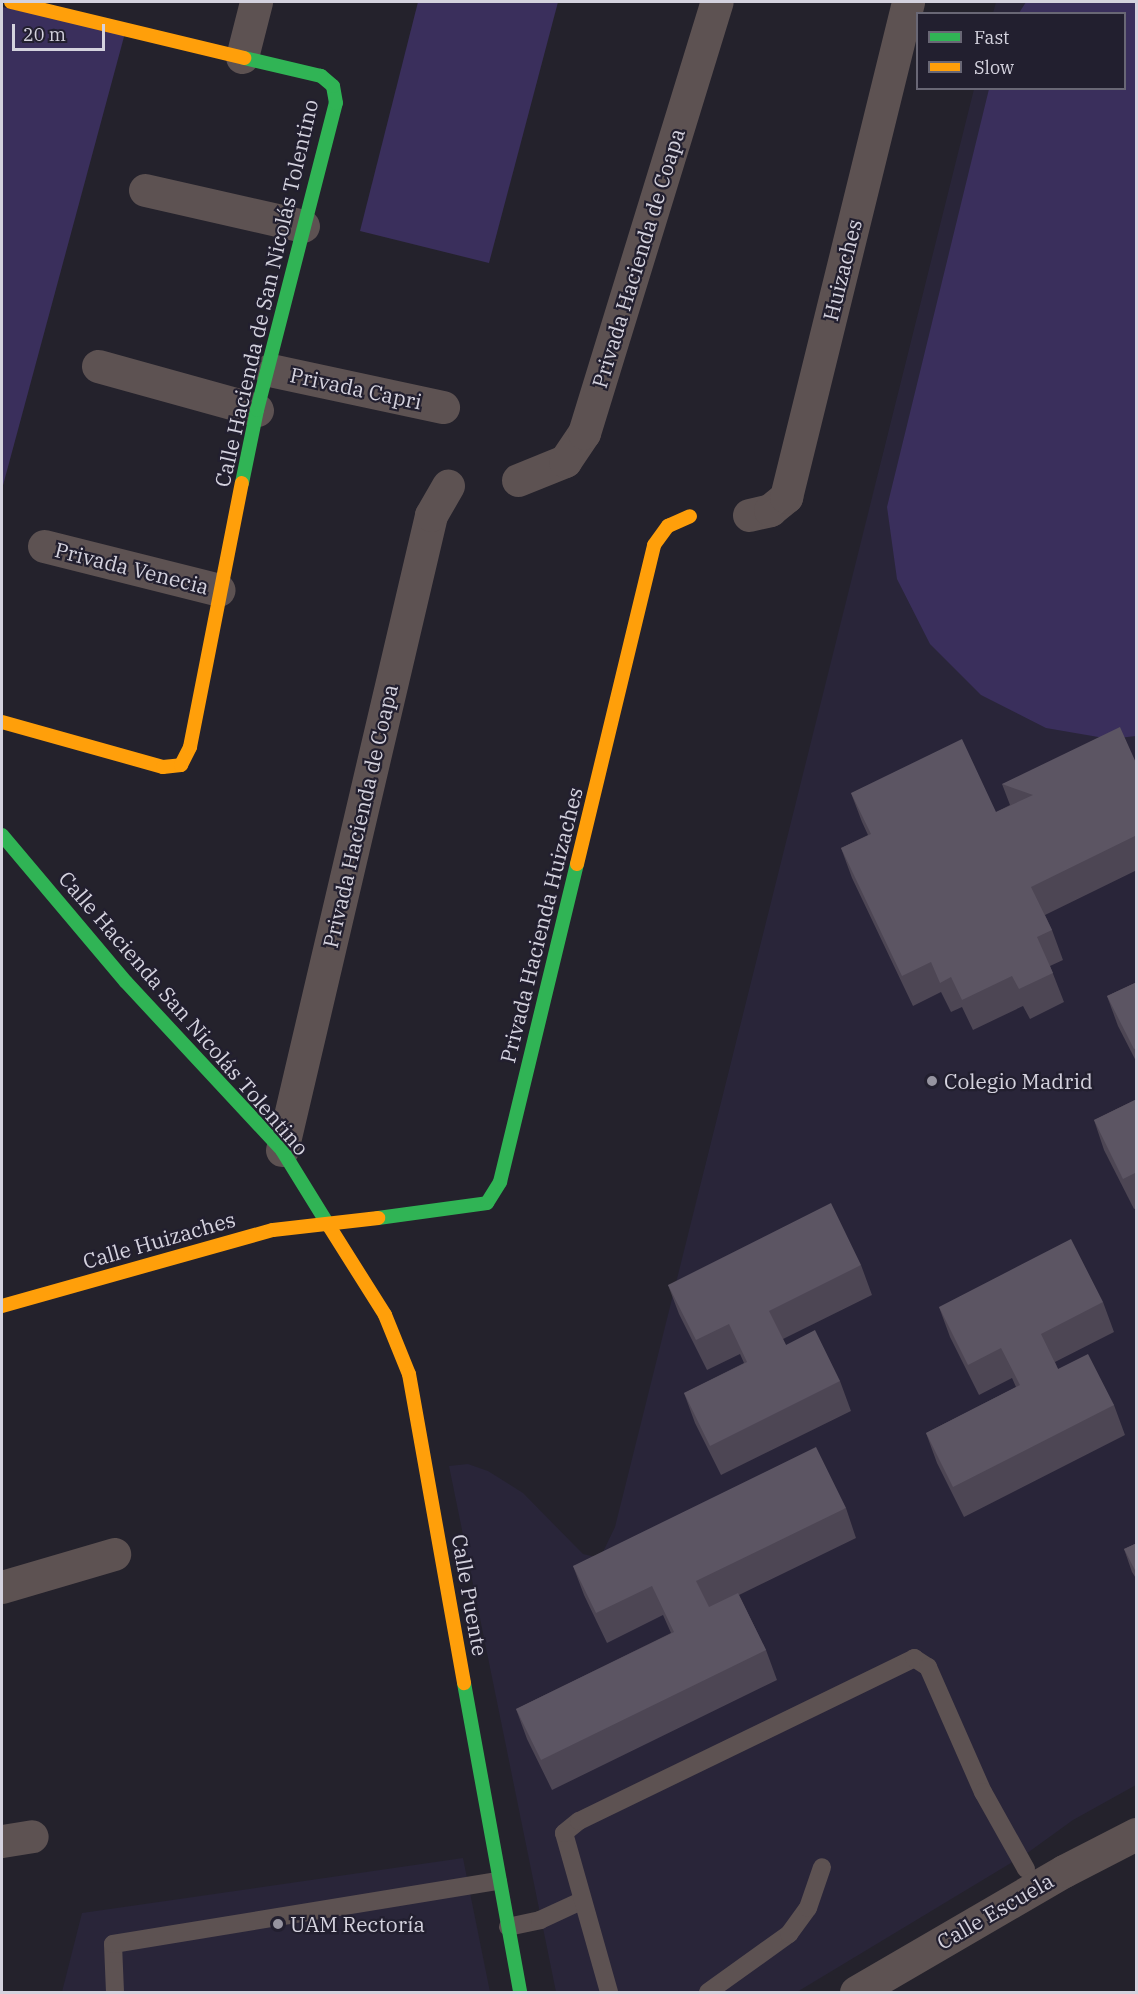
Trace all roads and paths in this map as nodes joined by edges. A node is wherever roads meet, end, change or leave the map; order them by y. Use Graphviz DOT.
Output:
graph roads {
  1 [pos="11,2"];
  2 [pos="256,2"];
  3 [pos="717,2"];
  4 [pos="908,2"];
  5 [pos="242,57"];
  6 [pos="145,190"];
  7 [pos="303,226"];
  8 [pos="98,366"];
  9 [pos="270,370"];
  10 [pos="443,407"];
  11 [pos="257,410"];
  12 [pos="518,480"];
  13 [pos="448,486"];
  14 [pos="749,515"];
  15 [pos="690,516"];
  16 [pos="44,546"];
  17 [pos="219,590"];
  18 [pos="2,722"];
  19 [pos="2,835"];
  20 [pos="282,1150"];
  21 [pos="329,1222"];
  22 [pos="2,1306"];
  23 [pos="114,1554"];
  24 [pos="2,1587"];
  25 [pos="1137,1834"];
  26 [pos="822,1867"];
  27 [pos="1026,1869"];
  28 [pos="498,1881"];
  29 [pos="581,1901"];
  30 [pos="508,1927"];
  31 [pos="115,1992"];
  32 [pos="520,1992"];
  33 [pos="609,1992"];
  34 [pos="708,1992"];
  35 [pos="856,1992"];
  1 -- 5 [label="street, Calle Hacienda de San Nicolás Tolentino"];
  2 -- 5 [label="street"];
  3 -- 12 [label="street, Privada Hacienda de Coapa"];
  4 -- 14 [label="street, Huizaches"];
  5 -- 7 [label="street, Calle Hacienda de San Nicolás Tolentino"];
  6 -- 7 [label="street"];
  7 -- 9 [label="street, Calle Hacienda de San Nicolás Tolentino"];
  8 -- 11 [label="street"];
  9 -- 10 [label="street, Privada Capri"];
  9 -- 11 [label="street, Calle Hacienda de San Nicolás Tolentino"];
  11 -- 17 [label="street, Calle Hacienda de San Nicolás Tolentino"];
  13 -- 20 [label="street, Privada Hacienda de Coapa"];
  15 -- 21 [label="street, Privada Hacienda Huizaches"];
  16 -- 17 [label="street, Privada Venecia"];
  17 -- 18 [label="street, Calle Hacienda de San Nicolás Tolentino"];
  19 -- 20 [label="street, Calle Hacienda San Nicolás Tolentino"];
  20 -- 21 [label="street, Calle Hacienda San Nicolás Tolentino"];
  21 -- 22 [label="street, Calle Huizaches"];
  21 -- 28 [label="street, Calle Puente"];
  23 -- 24 [label="street"];
  25 -- 35 [label="street, Calle Escuela"];
  26 -- 34 [label="lane"];
  27 -- 29 [label="lane"];
  28 -- 30 [label="street, Calle Puente"];
  28 -- 31 [label="lane"];
  29 -- 30 [label="lane"];
  29 -- 33 [label="lane"];
  30 -- 32 [label="street, Calle Puente"];
}
